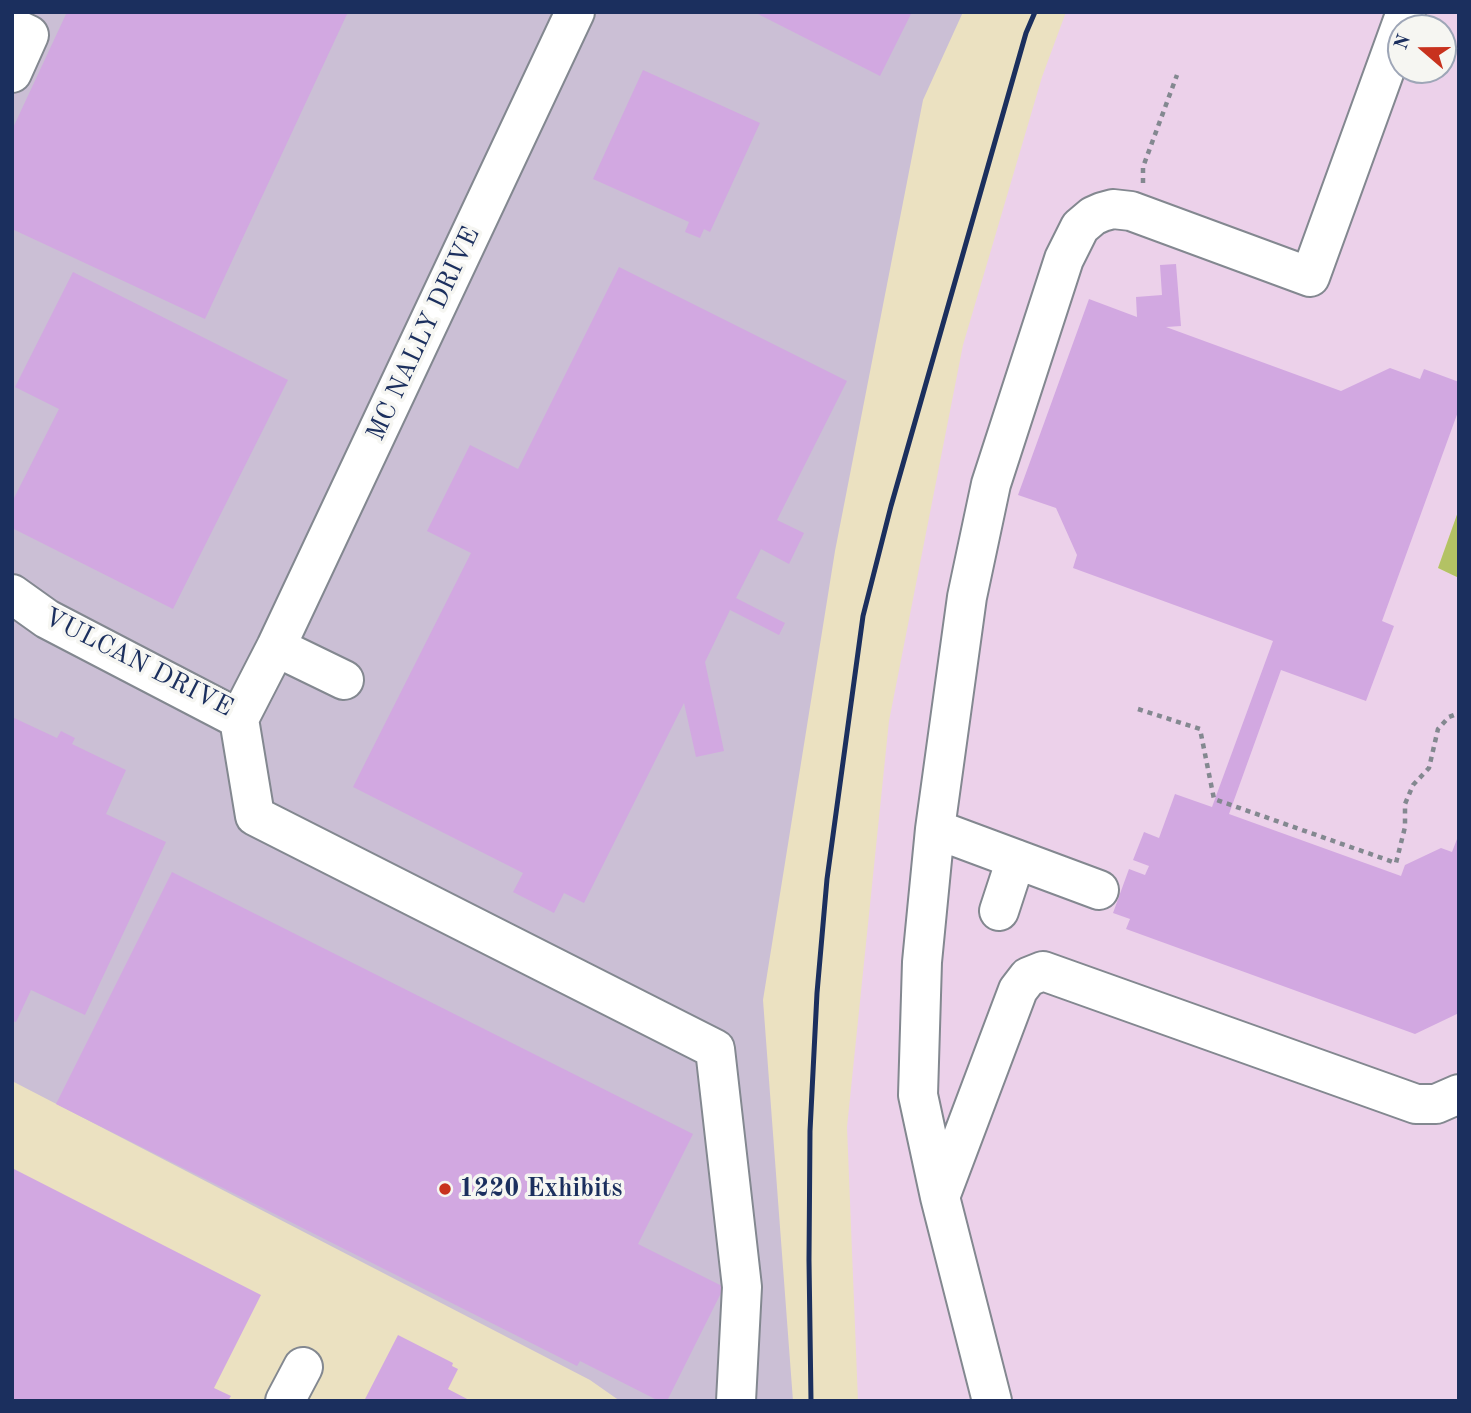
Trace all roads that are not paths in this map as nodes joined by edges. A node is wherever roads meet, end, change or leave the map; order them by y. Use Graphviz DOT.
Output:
graph roads {
  1 [pos="575,12"];
  2 [pos="1406,12"];
  3 [pos="12,27"];
  4 [pos="12,73"];
  5 [pos="12,594"];
  6 [pos="275,651"];
  7 [pos="344,681"];
  8 [pos="239,719"];
  9 [pos="935,830"];
  10 [pos="1016,859"];
  11 [pos="1099,890"];
  12 [pos="999,911"];
  13 [pos="1459,1094"];
  14 [pos="940,1196"];
  15 [pos="303,1367"];
  16 [pos="285,1401"];
  17 [pos="736,1401"];
  18 [pos="992,1401"];
  1 -- 6 [label="street, MC NALLY DRIVE"];
  2 -- 9 [label="street"];
  3 -- 4 [label="street"];
  5 -- 8 [label="street, VULCAN DRIVE"];
  6 -- 7 [label="street"];
  6 -- 8 [label="street, VULCAN DRIVE"];
  8 -- 17 [label="street"];
  9 -- 10 [label="street"];
  9 -- 14 [label="street"];
  10 -- 11 [label="street"];
  10 -- 12 [label="street"];
  13 -- 14 [label="street"];
  14 -- 18 [label="street"];
  15 -- 16 [label="street"];
}
